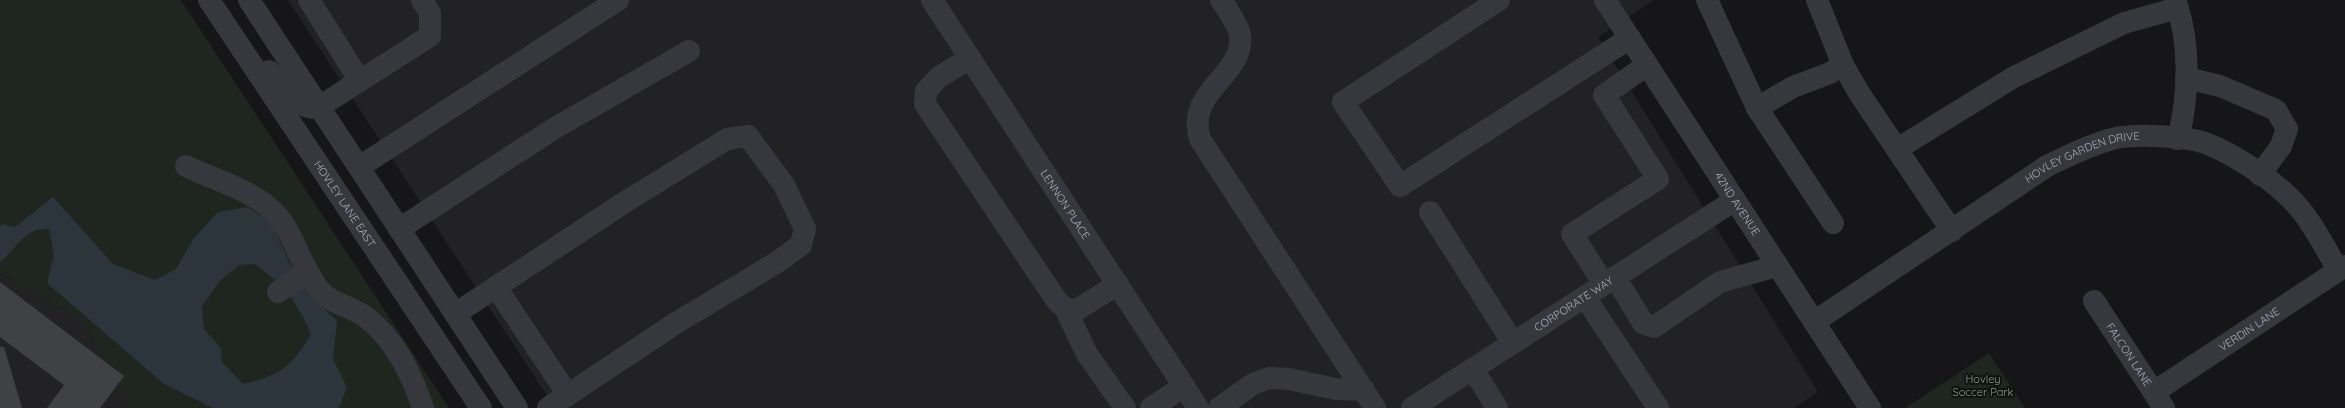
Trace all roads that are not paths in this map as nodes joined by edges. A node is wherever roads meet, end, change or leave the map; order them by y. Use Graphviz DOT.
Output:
graph roads {
  1 [pos="209,0"];
  2 [pos="248,0"];
  3 [pos="309,0"];
  4 [pos="422,0"];
  5 [pos="618,0"];
  6 [pos="932,0"];
  7 [pos="1221,0"];
  8 [pos="1499,0"];
  9 [pos="1605,0"];
  10 [pos="1707,0"];
  11 [pos="1817,0"];
  12 [pos="2177,4"];
  13 [pos="232,34"];
  14 [pos="1630,38"];
  15 [pos="689,51"];
  16 [pos="970,58"];
  17 [pos="1843,65"];
  18 [pos="1647,66"];
  19 [pos="2186,78"];
  20 [pos="360,81"];
  21 [pos="319,107"];
  22 [pos="1757,108"];
  23 [pos="2178,139"];
  24 [pos="1897,149"];
  25 [pos="186,166"];
  26 [pos="359,168"];
  27 [pos="2260,175"];
  28 [pos="1735,200"];
  29 [pos="1430,212"];
  30 [pos="1833,223"];
  31 [pos="399,229"];
  32 [pos="1952,231"];
  33 [pos="1777,266"];
  34 [pos="2342,268"];
  35 [pos="307,271"];
  36 [pos="1609,281"];
  37 [pos="1118,284"];
  38 [pos="496,287"];
  39 [pos="278,292"];
  40 [pos="1585,297"];
  41 [pos="2094,301"];
  42 [pos="1065,308"];
  43 [pos="455,314"];
  44 [pos="1814,322"];
  45 [pos="1513,343"];
  46 [pos="1473,369"];
  47 [pos="463,381"];
  48 [pos="1184,386"];
  49 [pos="568,395"];
  50 [pos="1369,399"];
  51 [pos="2159,400"];
  52 [pos="424,408"];
  53 [pos="481,408"];
  54 [pos="486,408"];
  55 [pos="517,408"];
  56 [pos="548,408"];
  57 [pos="1125,408"];
  58 [pos="1151,408"];
  59 [pos="1198,408"];
  60 [pos="1219,408"];
  61 [pos="1412,408"];
  62 [pos="1497,408"];
  63 [pos="1658,408"];
  64 [pos="1870,408"];
  1 -- 13 [label="street, HOVLEY LANE EAST"];
  2 -- 21 [label="street"];
  3 -- 20 [label="street"];
  4 -- 20 [label="street"];
  5 -- 26 [label="street"];
  6 -- 16 [label="street, LENNON PLACE"];
  7 -- 50 [label="street"];
  8 -- 14 [label="street"];
  9 -- 14 [label="street, 42ND AVENUE"];
  10 -- 22 [label="street"];
  11 -- 17 [label="street"];
  12 -- 19 [label="street"];
  12 -- 24 [label="street"];
  13 -- 21 [label="street"];
  13 -- 47 [label="street, HOVLEY LANE EAST"];
  14 -- 18 [label="street, 42ND AVENUE"];
  15 -- 31 [label="street"];
  16 -- 37 [label="street, LENNON PLACE"];
  16 -- 42 [label="street"];
  17 -- 22 [label="street"];
  17 -- 24 [label="street"];
  18 -- 28 [label="street, 42ND AVENUE"];
  18 -- 36 [label="street"];
  19 -- 23 [label="street"];
  19 -- 27 [label="street"];
  20 -- 21 [label="street"];
  21 -- 26 [label="street"];
  22 -- 30 [label="street"];
  23 -- 27 [label="street, HOVLEY GARDEN DRIVE"];
  23 -- 32 [label="street, HOVLEY GARDEN DRIVE"];
  24 -- 32 [label="street"];
  25 -- 35 [label="street"];
  26 -- 31 [label="street"];
  27 -- 34 [label="street, HOVLEY GARDEN DRIVE"];
  28 -- 33 [label="street, 42ND AVENUE"];
  28 -- 36 [label="street, CORPORATE WAY"];
  29 -- 45 [label="street"];
  31 -- 43 [label="street"];
  32 -- 44 [label="street, HOVLEY GARDEN DRIVE"];
  33 -- 36 [label="street"];
  33 -- 44 [label="street, 42ND AVENUE"];
  34 -- 51 [label="street, VERDIN LANE"];
  35 -- 39 [label="street"];
  35 -- 52 [label="street"];
  36 -- 40 [label="street, CORPORATE WAY"];
  37 -- 42 [label="street"];
  37 -- 48 [label="street, LENNON PLACE"];
  38 -- 43 [label="street"];
  38 -- 49 [label="street"];
  38 -- 49 [label="street"];
  40 -- 45 [label="street, CORPORATE WAY"];
  40 -- 63 [label="street"];
  41 -- 51 [label="street, FALCON LANE"];
  42 -- 57 [label="street"];
  43 -- 55 [label="street"];
  44 -- 64 [label="street, 42ND AVENUE"];
  45 -- 46 [label="street, CORPORATE WAY"];
  46 -- 61 [label="street, CORPORATE WAY"];
  46 -- 62 [label="street"];
  47 -- 53 [label="street, HOVLEY LANE EAST"];
  47 -- 54 [label="street"];
  48 -- 58 [label="street"];
  48 -- 59 [label="street, LENNON PLACE"];
  49 -- 56 [label="street"];
  50 -- 60 [label="street"];
}
